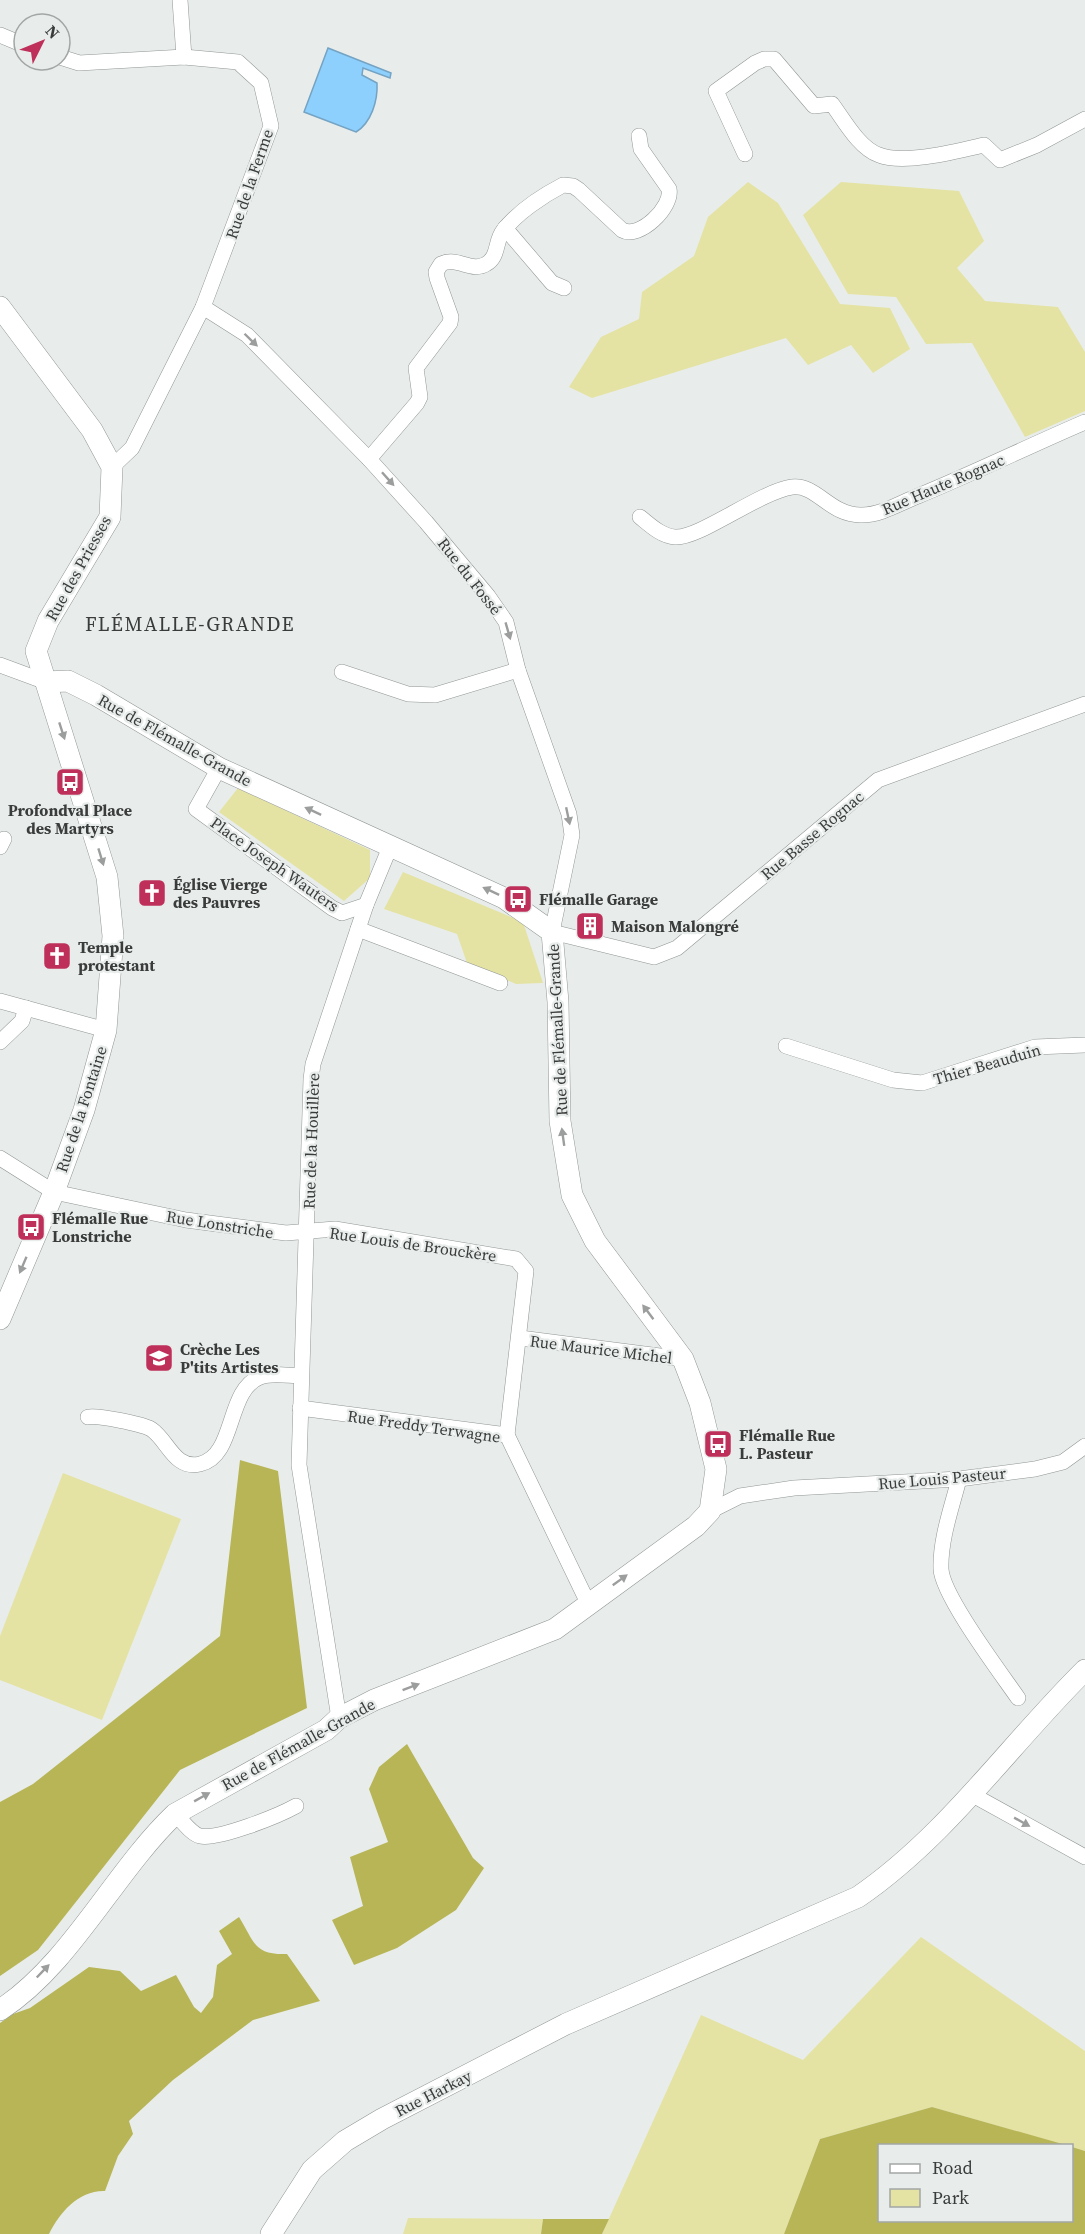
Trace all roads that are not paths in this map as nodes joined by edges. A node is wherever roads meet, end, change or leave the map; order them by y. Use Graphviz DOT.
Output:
graph roads {
  1 [pos="180,0"];
  2 [pos="184,57"];
  3 [pos="72,61"];
  4 [pos="1085,119"];
  5 [pos="639,136"];
  6 [pos="745,154"];
  7 [pos="505,228"];
  8 [pos="564,288"];
  9 [pos="0,307"];
  10 [pos="203,307"];
  11 [pos="1085,422"];
  12 [pos="369,459"];
  13 [pos="112,467"];
  14 [pos="640,517"];
  15 [pos="0,665"];
  16 [pos="518,670"];
  17 [pos="342,672"];
  18 [pos="46,682"];
  19 [pos="1085,704"];
  20 [pos="219,768"];
  21 [pos="390,847"];
  22 [pos="366,905"];
  23 [pos="358,929"];
  24 [pos="552,932"];
  25 [pos="500,983"];
  26 [pos="0,1001"];
  27 [pos="26,1008"];
  28 [pos="106,1030"];
  29 [pos="0,1042"];
  30 [pos="786,1046"];
  31 [pos="1085,1046"];
  32 [pos="0,1158"];
  33 [pos="54,1192"];
  34 [pos="309,1233"];
  35 [pos="0,1319"];
  36 [pos="520,1338"];
  37 [pos="683,1359"];
  38 [pos="301,1376"];
  39 [pos="300,1408"];
  40 [pos="88,1417"];
  41 [pos="507,1436"];
  42 [pos="1085,1446"];
  43 [pos="959,1479"];
  44 [pos="794,1488"];
  45 [pos="710,1511"];
  46 [pos="588,1603"];
  47 [pos="1085,1670"];
  48 [pos="1017,1698"];
  49 [pos="339,1718"];
  50 [pos="971,1794"];
  51 [pos="296,1806"];
  52 [pos="175,1814"];
  53 [pos="1085,1857"];
  54 [pos="0,2010"];
  55 [pos="271,2234"];
  1 -- 2 [label="street"];
  2 -- 3 [label="street, Rue de la Ferme"];
  2 -- 10 [label="street, Rue de la Ferme"];
  4 -- 6 [label="street"];
  5 -- 7 [label="street"];
  7 -- 8 [label="street"];
  7 -- 12 [label="street"];
  9 -- 13 [label="street"];
  10 -- 12 [label="street, Rue du Fossé, one-way"];
  10 -- 13 [label="street, Rue de la Ferme"];
  11 -- 14 [label="street, Rue Haute Rognac"];
  12 -- 16 [label="street, Rue du Fossé, one-way"];
  13 -- 18 [label="street, Rue des Priesses"];
  15 -- 18 [label="street"];
  16 -- 17 [label="street"];
  16 -- 24 [label="street, Rue du Fossé, one-way"];
  18 -- 20 [label="street, Rue de Flémalle-Grande"];
  18 -- 28 [label="street, Rue de la Fontaine, one-way"];
  19 -- 24 [label="street, Rue Basse Rognac"];
  21 -- 20 [label="street, Rue de Flémalle-Grande, one-way"];
  20 -- 22 [label="street, Place Joseph Wauters"];
  21 -- 22 [label="street, Rue de la Houillère"];
  24 -- 21 [label="street, Rue de Flémalle-Grande, one-way"];
  22 -- 23 [label="street, Rue de la Houillère"];
  23 -- 25 [label="street"];
  23 -- 34 [label="street, Rue de la Houillère"];
  37 -- 24 [label="street, Rue de Flémalle-Grande, one-way"];
  26 -- 27 [label="street"];
  27 -- 28 [label="street"];
  27 -- 29 [label="street"];
  28 -- 33 [label="street, Rue de la Fontaine"];
  30 -- 31 [label="street, Thier Beauduin"];
  32 -- 33 [label="street, Rue Lonstriche"];
  33 -- 34 [label="street, Rue Lonstriche"];
  33 -- 35 [label="street, Rue de la Fontaine, one-way"];
  34 -- 36 [label="street, Rue Louis de Brouckère"];
  34 -- 38 [label="street, Rue de la Houillère"];
  36 -- 37 [label="street, Rue Maurice Michel"];
  36 -- 41 [label="street, Rue Louis de Brouckère"];
  37 -- 45 [label="street, Rue de Flémalle-Grande"];
  38 -- 39 [label="street, Rue de la Houillère"];
  38 -- 40 [label="street"];
  39 -- 41 [label="street, Rue Freddy Terwagne"];
  39 -- 49 [label="street, Rue de la Houillère"];
  41 -- 46 [label="street, Rue Freddy Terwagne"];
  42 -- 43 [label="street, Rue Louis Pasteur"];
  43 -- 44 [label="street, Rue Louis Pasteur"];
  43 -- 48 [label="street"];
  44 -- 45 [label="street, Rue de Flémalle-Grande"];
  46 -- 45 [label="street, Rue de Flémalle-Grande, one-way"];
  49 -- 46 [label="street, Rue de Flémalle-Grande, one-way"];
  47 -- 50 [label="street, Rue Harkay"];
  52 -- 49 [label="street, Rue de Flémalle-Grande, one-way"];
  50 -- 53 [label="street, one-way"];
  50 -- 55 [label="street, Rue Harkay"];
  51 -- 52 [label="street"];
  54 -- 52 [label="street, Rue de Flémalle-Grande, one-way"];
}
